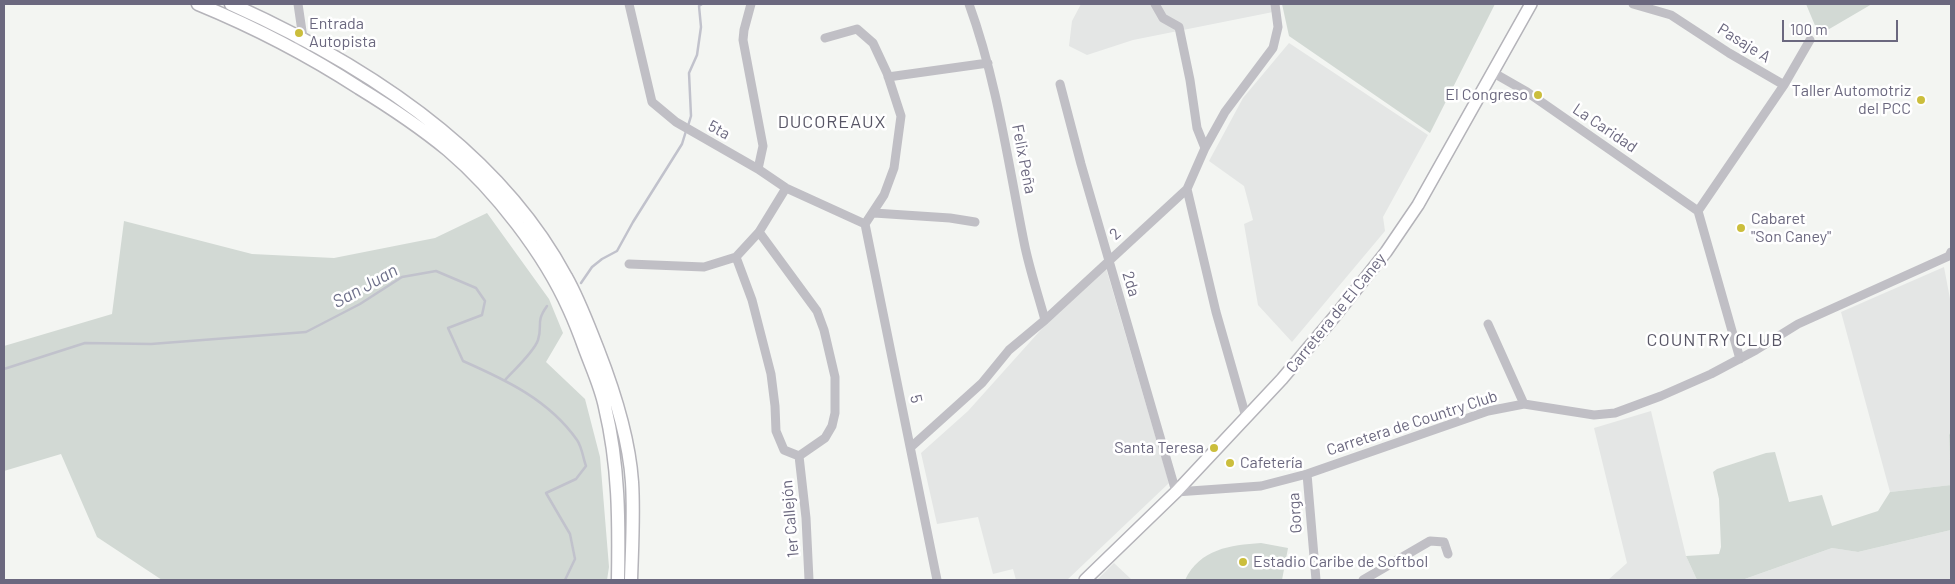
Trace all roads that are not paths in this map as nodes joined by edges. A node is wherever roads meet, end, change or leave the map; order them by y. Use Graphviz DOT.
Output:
graph roads {
  1 [pos="198,4"];
  2 [pos="231,4"];
  3 [pos="298,4"];
  4 [pos="629,4"];
  5 [pos="750,4"];
  6 [pos="969,4"];
  7 [pos="1155,4"];
  8 [pos="1275,4"];
  9 [pos="1531,4"];
  10 [pos="1633,4"];
  11 [pos="302,38"];
  12 [pos="825,38"];
  13 [pos="1810,40"];
  14 [pos="291,47"];
  15 [pos="988,63"];
  16 [pos="1492,72"];
  17 [pos="888,77"];
  18 [pos="1060,84"];
  19 [pos="1784,85"];
  20 [pos="1206,148"];
  21 [pos="758,169"];
  22 [pos="786,188"];
  23 [pos="1186,189"];
  24 [pos="1698,211"];
  25 [pos="874,213"];
  26 [pos="976,222"];
  27 [pos="865,224"];
  28 [pos="759,232"];
  29 [pos="1951,252"];
  30 [pos="736,257"];
  31 [pos="1108,260"];
  32 [pos="628,264"];
  33 [pos="1045,320"];
  34 [pos="1488,324"];
  35 [pos="1740,358"];
  36 [pos="1524,404"];
  37 [pos="1246,417"];
  38 [pos="911,447"];
  39 [pos="799,456"];
  40 [pos="1307,474"];
  41 [pos="1176,492"];
  42 [pos="1448,554"];
  43 [pos="618,580"];
  44 [pos="631,580"];
  45 [pos="809,580"];
  46 [pos="937,580"];
  47 [pos="1085,580"];
  48 [pos="1316,580"];
  49 [pos="1363,580"];
  1 -- 14 [label="highway"];
  2 -- 11 [label="highway"];
  3 -- 11 [label="street"];
  4 -- 21 [label="street, 5ta"];
  5 -- 21 [label="street"];
  6 -- 15 [label="street, Felix Peña"];
  7 -- 20 [label="street"];
  8 -- 20 [label="street, 2"];
  9 -- 16 [label="main road, Carretera de El Caney"];
  10 -- 19 [label="street, Pasaje A"];
  11 -- 14 [label="street"];
  11 -- 44 [label="highway"];
  12 -- 17 [label="street"];
  13 -- 19 [label="street"];
  14 -- 43 [label="highway"];
  15 -- 17 [label="street"];
  15 -- 33 [label="street, Felix Peña"];
  16 -- 24 [label="street, La Caridad"];
  16 -- 37 [label="main road, Carretera de El Caney"];
  17 -- 25 [label="street"];
  18 -- 31 [label="street, 2da"];
  19 -- 24 [label="street"];
  20 -- 23 [label="street, 2"];
  21 -- 22 [label="street, 5ta"];
  22 -- 27 [label="street, 5ta"];
  22 -- 28 [label="street"];
  23 -- 31 [label="street, 2"];
  23 -- 37 [label="street"];
  24 -- 35 [label="street"];
  25 -- 26 [label="street"];
  25 -- 27 [label="street"];
  27 -- 38 [label="street, 5"];
  28 -- 30 [label="street"];
  28 -- 39 [label="street"];
  29 -- 35 [label="street, Carretera de Country Club"];
  30 -- 32 [label="street"];
  30 -- 39 [label="street"];
  31 -- 33 [label="street, 2"];
  31 -- 41 [label="street, 2da"];
  33 -- 38 [label="street, 2"];
  34 -- 36 [label="street"];
  35 -- 36 [label="street, Carretera de Country Club"];
  36 -- 40 [label="street, Carretera de Country Club"];
  37 -- 41 [label="main road, Carretera de El Caney"];
  38 -- 46 [label="street, 5"];
  39 -- 45 [label="street, 1er Callejón"];
  40 -- 41 [label="street, Carretera de Country Club"];
  40 -- 48 [label="street, Gorga"];
  41 -- 47 [label="main road, Carretera de El Caney"];
  42 -- 49 [label="street"];
}
